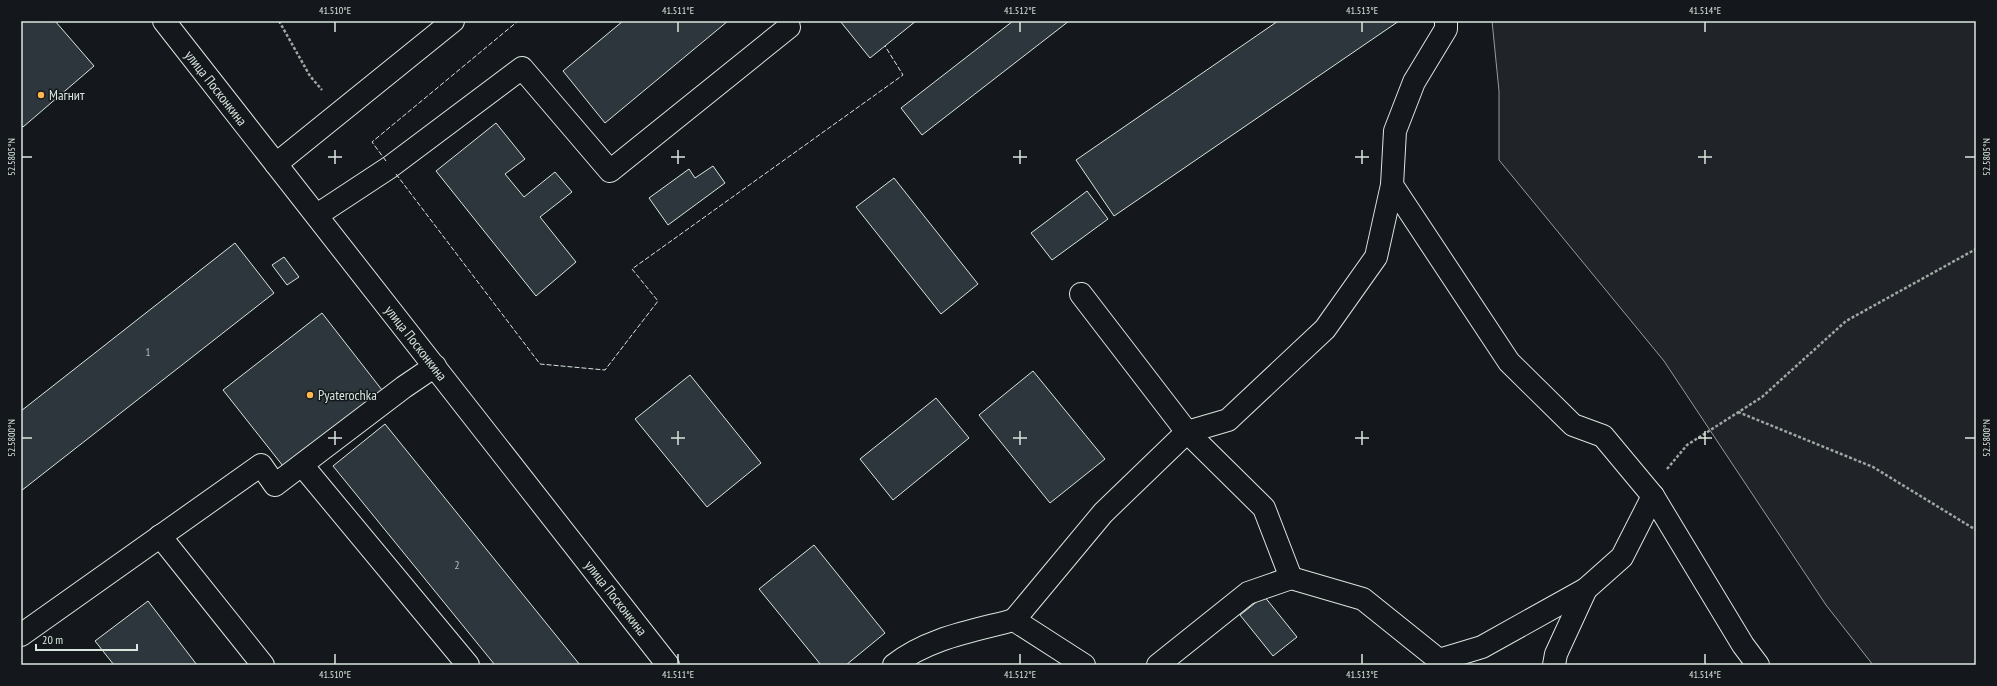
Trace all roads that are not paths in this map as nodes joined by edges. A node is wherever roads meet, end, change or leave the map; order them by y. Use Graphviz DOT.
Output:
graph roads {
  1 [pos="164,21"];
  2 [pos="453,21"];
  3 [pos="1446,21"];
  4 [pos="789,27"];
  5 [pos="276,164"];
  6 [pos="1392,185"];
  7 [pos="317,215"];
  8 [pos="1081,294"];
  9 [pos="435,366"];
  10 [pos="1187,432"];
  11 [pos="302,465"];
  12 [pos="1653,496"];
  13 [pos="160,536"];
  14 [pos="1291,578"];
  15 [pos="1586,590"];
  16 [pos="1014,620"];
  17 [pos="21,635"];
  18 [pos="263,665"];
  19 [pos="468,665"];
  20 [pos="668,665"];
  21 [pos="894,665"];
  22 [pos="1084,665"];
  23 [pos="1158,665"];
  24 [pos="1554,665"];
  25 [pos="1758,665"];
  1 -- 5 [label="street, улица Посконкина"];
  2 -- 5 [label="street"];
  3 -- 6 [label="street"];
  4 -- 7 [label="street"];
  5 -- 7 [label="street, улица Посконкина"];
  6 -- 10 [label="street"];
  6 -- 12 [label="street"];
  7 -- 9 [label="street, улица Посконкина"];
  8 -- 10 [label="street"];
  9 -- 11 [label="street"];
  9 -- 20 [label="street, улица Посконкина"];
  10 -- 14 [label="street"];
  10 -- 16 [label="street"];
  11 -- 13 [label="street"];
  11 -- 19 [label="street"];
  12 -- 15 [label="street"];
  12 -- 25 [label="street"];
  13 -- 17 [label="street"];
  13 -- 18 [label="street"];
  14 -- 15 [label="street"];
  14 -- 23 [label="street"];
  15 -- 24 [label="street"];
  16 -- 21 [label="street"];
  16 -- 22 [label="street"];
}
